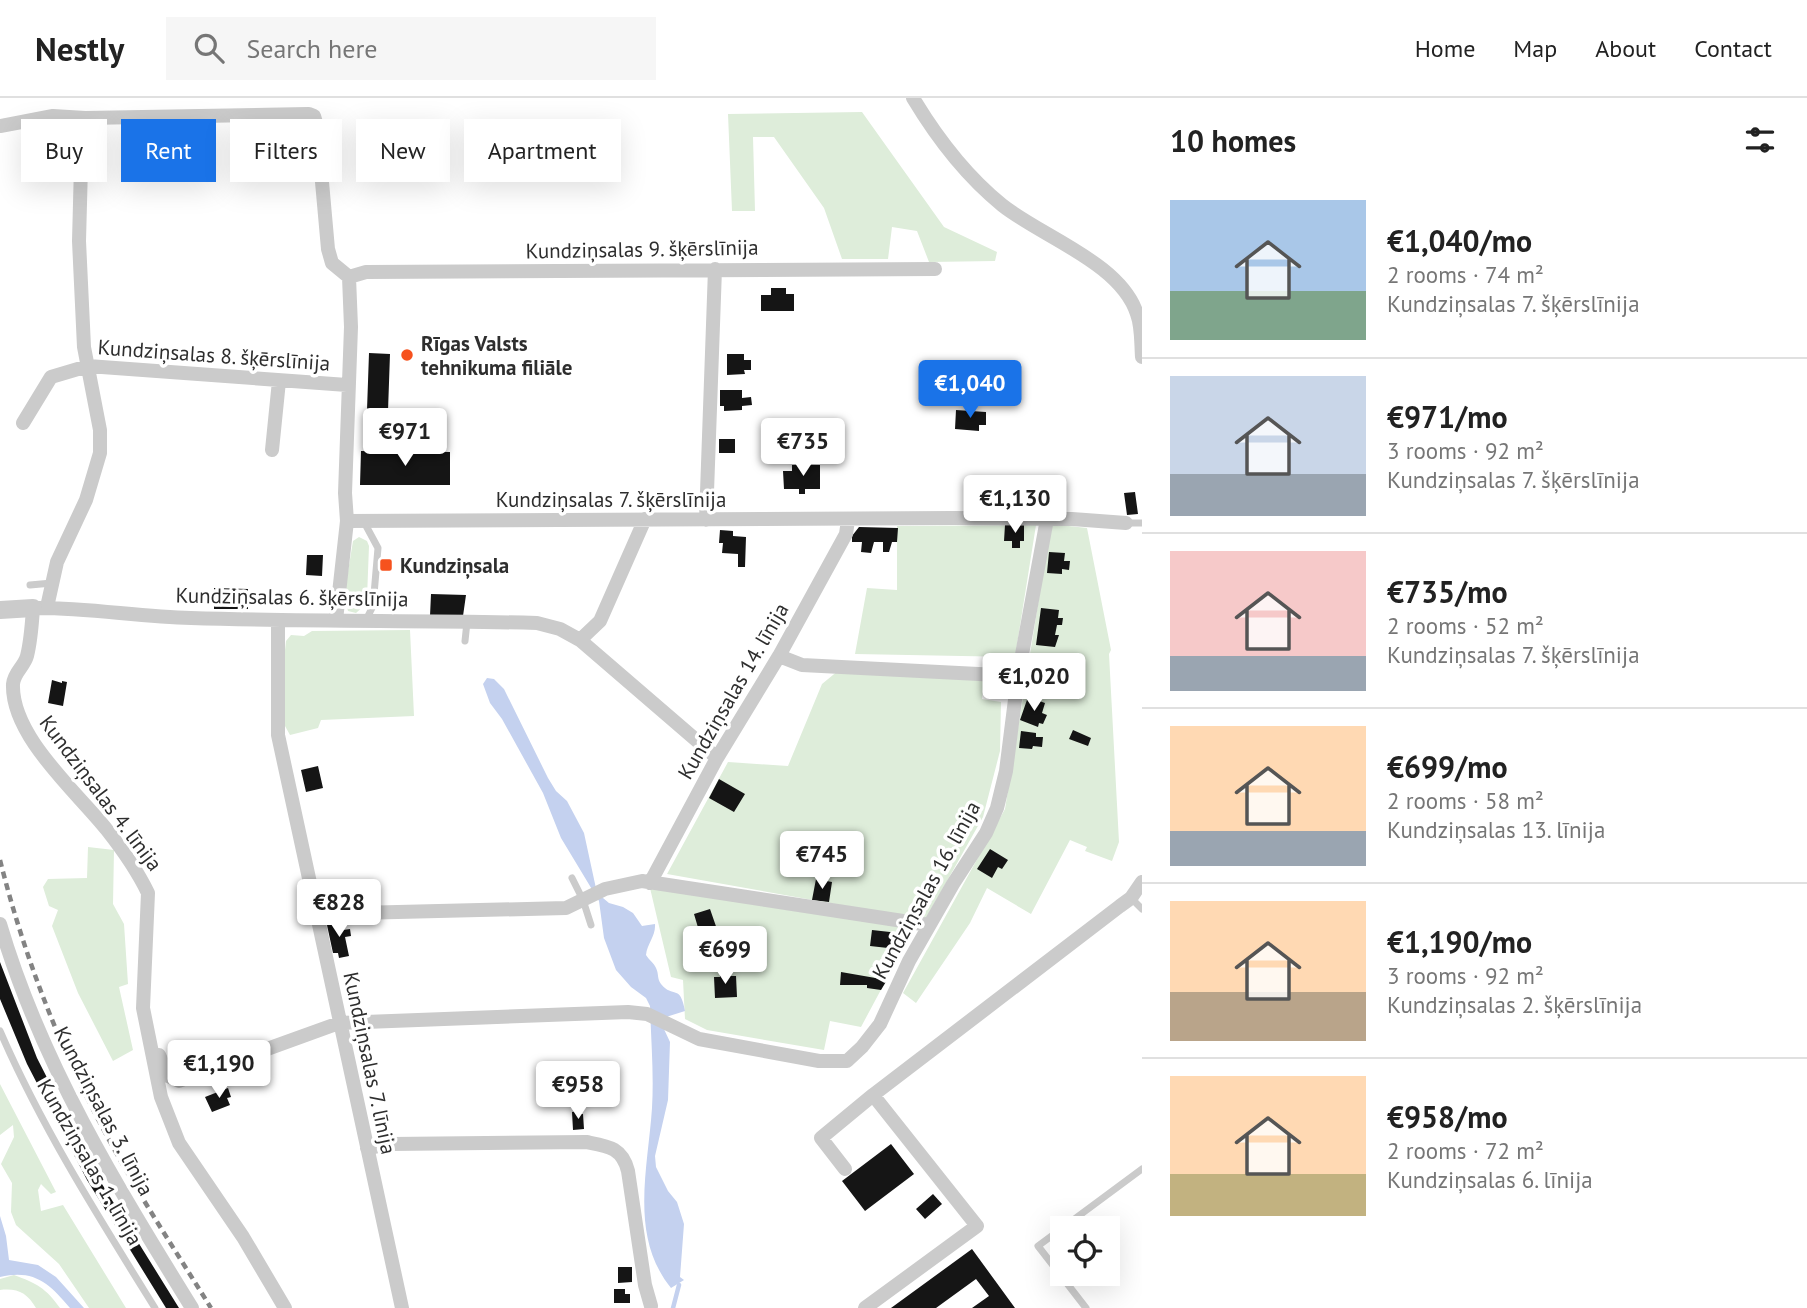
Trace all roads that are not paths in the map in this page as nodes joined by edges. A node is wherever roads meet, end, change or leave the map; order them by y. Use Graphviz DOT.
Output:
graph roads {
  1 [pos="913,98"];
  2 [pos="85,118"];
  3 [pos="0,126"];
  4 [pos="715,269"];
  5 [pos="935,269"];
  6 [pos="349,277"];
  7 [pos="1140,314"];
  8 [pos="1142,357"];
  9 [pos="88,366"];
  10 [pos="279,381"];
  11 [pos="347,385"];
  12 [pos="23,423"];
  13 [pos="272,450"];
  14 [pos="645,519"];
  15 [pos="1047,519"];
  16 [pos="706,520"];
  17 [pos="848,520"];
  18 [pos="347,521"];
  19 [pos="364,521"];
  20 [pos="1126,523"];
  21 [pos="1142,523"];
  22 [pos="52,582"];
  23 [pos="30,585"];
  24 [pos="40,608"];
  25 [pos="0,610"];
  26 [pos="278,620"];
  27 [pos="336,620"];
  28 [pos="366,621"];
  29 [pos="467,622"];
  30 [pos="580,640"];
  31 [pos="465,641"];
  32 [pos="779,656"];
  33 [pos="1018,676"];
  34 [pos="717,758"];
  35 [pos="572,878"];
  36 [pos="650,883"];
  37 [pos="1142,883"];
  38 [pos="1131,898"];
  39 [pos="585,899"];
  40 [pos="1142,909"];
  41 [pos="316,914"];
  42 [pos="0,924"];
  43 [pos="591,925"];
  44 [pos="929,925"];
  45 [pos="339,1023"];
  46 [pos="0,1031"];
  47 [pos="148,1038"];
  48 [pos="873,1096"];
  49 [pos="366,1148"];
  50 [pos="845,1169"];
  51 [pos="1142,1169"];
  52 [pos="651,1306"];
  53 [pos="155,1308"];
  54 [pos="191,1308"];
  55 [pos="285,1308"];
  56 [pos="402,1308"];
  57 [pos="865,1308"];
  58 [pos="1086,1308"];
  1 -- 7 [label="street"];
  2 -- 3 [label="street"];
  2 -- 6 [label="street"];
  2 -- 9 [label="street, Kundziņsalas 4. līnija"];
  4 -- 5 [label="street, Kundziņsalas 9. šķērslīnija"];
  4 -- 6 [label="street, Kundziņsalas 9. šķērslīnija"];
  4 -- 16 [label="street"];
  6 -- 11 [label="street"];
  7 -- 8 [label="street"];
  9 -- 10 [label="street, Kundziņsalas 8. šķērslīnija"];
  9 -- 12 [label="street, Kundziņsalas 8. šķērslīnija"];
  9 -- 22 [label="street, Kundziņsalas 4. līnija"];
  10 -- 11 [label="street, Kundziņsalas 8. šķērslīnija"];
  10 -- 13 [label="street"];
  11 -- 18 [label="street"];
  14 -- 16 [label="street, Kundziņsalas 7. šķērslīnija"];
  14 -- 19 [label="street, Kundziņsalas 7. šķērslīnija"];
  14 -- 30 [label="street"];
  15 -- 17 [label="street, Kundziņsalas 7. šķērslīnija"];
  15 -- 20 [label="street, Kundziņsalas 7. šķērslīnija"];
  15 -- 33 [label="street, Kundziņsalas 16. līnija"];
  16 -- 17 [label="street, Kundziņsalas 7. šķērslīnija"];
  17 -- 32 [label="street, Kundziņsalas 14. līnija"];
  18 -- 19 [label="street, Kundziņsalas 7. šķērslīnija"];
  18 -- 27 [label="street"];
  19 -- 28 [label="lane"];
  20 -- 21 [label="lane"];
  22 -- 23 [label="lane"];
  22 -- 24 [label="street, Kundziņsalas 4. līnija"];
  24 -- 25 [label="street, Kundziņsalas 6. šķērslīnija"];
  24 -- 26 [label="street, Kundziņsalas 6. šķērslīnija"];
  24 -- 47 [label="street, Kundziņsalas 4. līnija"];
  26 -- 27 [label="street, Kundziņsalas 6. šķērslīnija"];
  26 -- 41 [label="street, Kundziņsalas 7. līnija"];
  27 -- 28 [label="street, Kundziņsalas 6. šķērslīnija"];
  28 -- 29 [label="street, Kundziņsalas 6. šķērslīnija"];
  29 -- 30 [label="street, Kundziņsalas 6. šķērslīnija"];
  29 -- 31 [label="lane"];
  30 -- 34 [label="street, Kundziņsalas 6. šķērslīnija"];
  32 -- 33 [label="street"];
  32 -- 34 [label="street, Kundziņsalas 14. līnija"];
  33 -- 44 [label="street, Kundziņsalas 16. līnija"];
  34 -- 36 [label="street, Kundziņsalas 14. līnija"];
  35 -- 39 [label="lane"];
  36 -- 39 [label="street"];
  36 -- 44 [label="street"];
  37 -- 38 [label="street"];
  38 -- 40 [label="lane"];
  38 -- 48 [label="street"];
  39 -- 41 [label="street"];
  39 -- 43 [label="lane"];
  41 -- 45 [label="street, Kundziņsalas 7. līnija"];
  42 -- 54 [label="street, Kundziņsalas 3. līnija"];
  44 -- 45 [label="street, Kundziņsalas 16. līnija"];
  45 -- 47 [label="street"];
  45 -- 49 [label="street, Kundziņsalas 7. līnija"];
  46 -- 53 [label="lane, Kundziņsalas 1. līnija"];
  47 -- 55 [label="street, Kundziņsalas 4. līnija"];
  48 -- 50 [label="street"];
  48 -- 57 [label="street"];
  49 -- 52 [label="street"];
  49 -- 56 [label="street, Kundziņsalas 7. līnija"];
  51 -- 58 [label="lane"];
}
